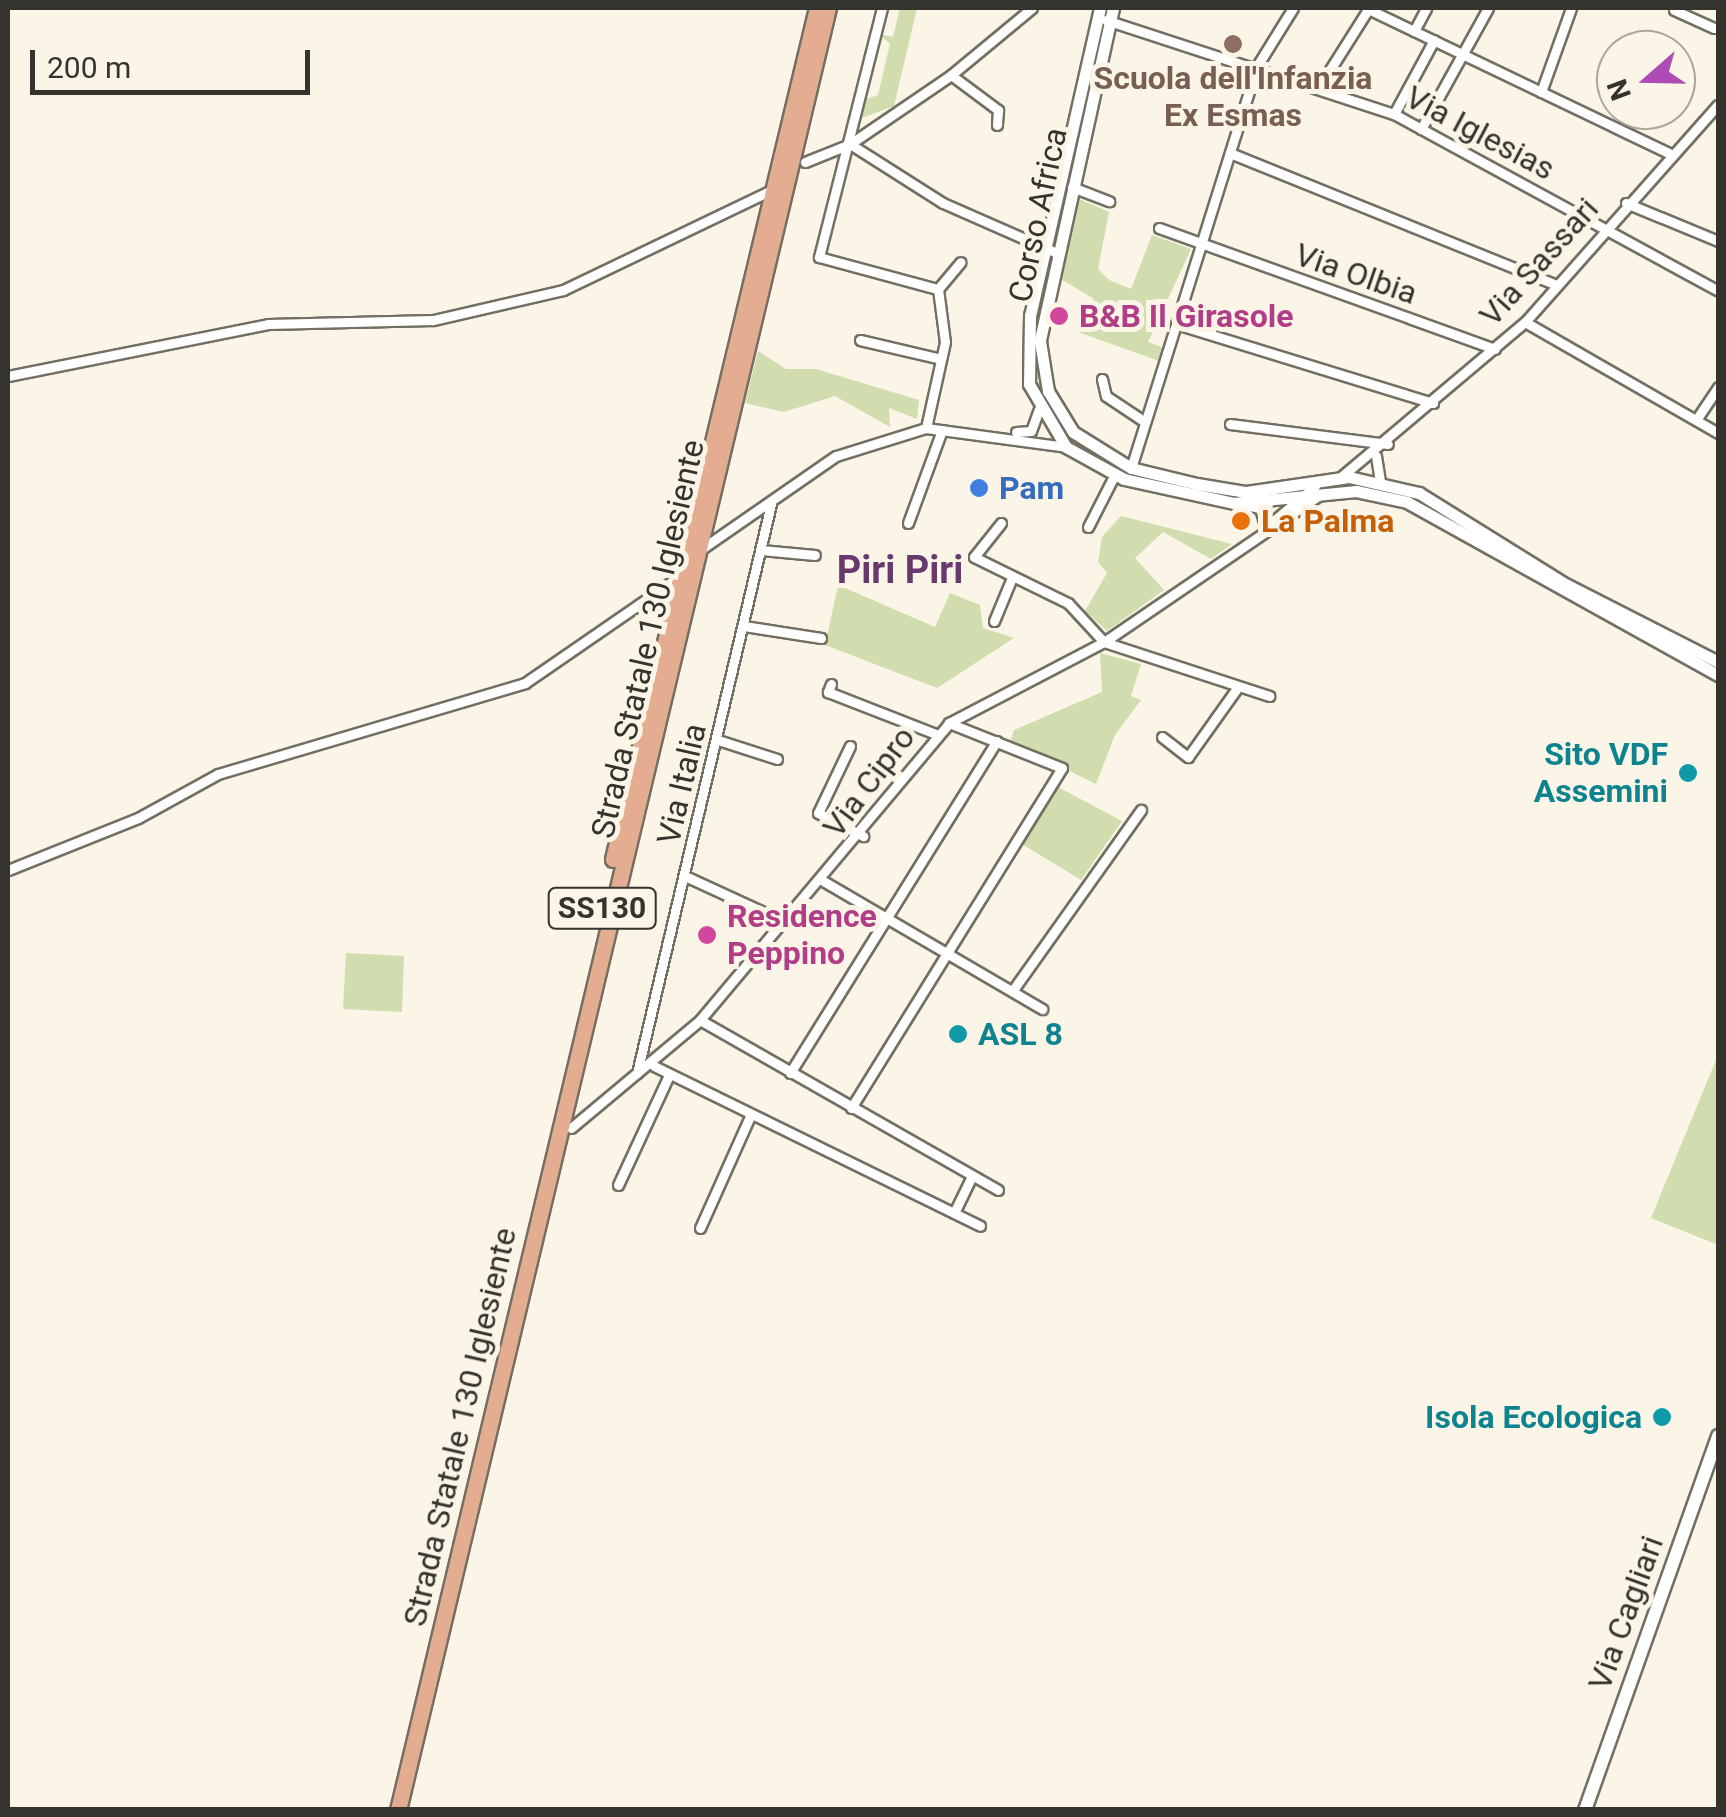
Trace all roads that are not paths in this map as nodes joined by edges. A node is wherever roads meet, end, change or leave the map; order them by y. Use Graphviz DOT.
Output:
graph roads {
  1 [pos="817,8"];
  2 [pos="828,8"];
  3 [pos="882,8"];
  4 [pos="1032,8"];
  5 [pos="1292,8"];
  6 [pos="1368,8"];
  7 [pos="1426,8"];
  8 [pos="1488,8"];
  9 [pos="1570,8"];
  10 [pos="1700,8"];
  11 [pos="1674,10"];
  12 [pos="1105,14"];
  13 [pos="1696,20"];
  14 [pos="1714,28"];
  15 [pos="1414,31"];
  16 [pos="1434,40"];
  17 [pos="1462,53"];
  18 [pos="1257,66"];
  19 [pos="950,75"];
  20 [pos="1319,86"];
  21 [pos="1542,92"];
  22 [pos="1718,105"];
  23 [pos="1394,114"];
  24 [pos="998,124"];
  25 [pos="1421,129"];
  26 [pos="850,144"];
  27 [pos="1230,153"];
  28 [pos="1672,156"];
  29 [pos="805,162"];
  30 [pos="1066,185"];
  31 [pos="772,190"];
  32 [pos="1109,201"];
  33 [pos="1626,204"];
  34 [pos="1159,228"];
  35 [pos="1605,228"];
  36 [pos="1718,241"];
  37 [pos="1201,246"];
  38 [pos="1051,251"];
  39 [pos="961,262"];
  40 [pos="1556,284"];
  41 [pos="938,290"];
  42 [pos="1718,292"];
  43 [pos="1524,322"];
  44 [pos="1176,324"];
  45 [pos="860,340"];
  46 [pos="1494,348"];
  47 [pos="941,359"];
  48 [pos="8,376"];
  49 [pos="1102,380"];
  50 [pos="1718,387"];
  51 [pos="1433,403"];
  52 [pos="1039,409"];
  53 [pos="1696,420"];
  54 [pos="1146,422"];
  55 [pos="1230,424"];
  56 [pos="1051,427"];
  57 [pos="926,428"];
  58 [pos="942,430"];
  59 [pos="1072,430"];
  60 [pos="1031,431"];
  61 [pos="1008,433"];
  62 [pos="1718,433"];
  63 [pos="1388,444"];
  64 [pos="1066,447"];
  65 [pos="1376,456"];
  66 [pos="1131,468"];
  67 [pos="1114,476"];
  68 [pos="1354,478"];
  69 [pos="1336,480"];
  70 [pos="1380,482"];
  71 [pos="1320,492"];
  72 [pos="1365,492"];
  73 [pos="1289,501"];
  74 [pos="1234,503"];
  75 [pos="772,504"];
  76 [pos="908,523"];
  77 [pos="1001,523"];
  78 [pos="1088,527"];
  79 [pos="1262,534"];
  80 [pos="761,550"];
  81 [pos="697,552"];
  82 [pos="816,555"];
  83 [pos="680,576"];
  84 [pos="1012,580"];
  85 [pos="994,621"];
  86 [pos="744,626"];
  87 [pos="821,638"];
  88 [pos="1104,642"];
  89 [pos="1718,662"];
  90 [pos="1718,676"];
  91 [pos="831,684"];
  92 [pos="1238,686"];
  93 [pos="1269,696"];
  94 [pos="949,723"];
  95 [pos="936,734"];
  96 [pos="1162,737"];
  97 [pos="718,740"];
  98 [pos="997,741"];
  99 [pos="850,746"];
  100 [pos="777,760"];
  101 [pos="1141,810"];
  102 [pos="863,836"];
  103 [pos="8,870"];
  104 [pos="685,876"];
  105 [pos="824,881"];
  106 [pos="888,917"];
  107 [pos="785,922"];
  108 [pos="947,951"];
  109 [pos="1013,990"];
  110 [pos="1042,1009"];
  111 [pos="700,1020"];
  112 [pos="654,1066"];
  113 [pos="637,1073"];
  114 [pos="790,1073"];
  115 [pos="669,1074"];
  116 [pos="851,1108"];
  117 [pos="750,1116"];
  118 [pos="571,1128"];
  119 [pos="972,1176"];
  120 [pos="618,1185"];
  121 [pos="998,1190"];
  122 [pos="954,1213"];
  123 [pos="980,1226"];
  124 [pos="700,1228"];
  125 [pos="1718,1436"];
  126 [pos="389,1810"];
  127 [pos="398,1810"];
  128 [pos="1585,1810"];
  1 -- 31 [label="main road, Strada Statale 130 Iglesiente / SS130"];
  2 -- 81 [label="main road, Strada Statale 130 Iglesiente / SS130"];
  3 -- 26 [label="street"];
  4 -- 19 [label="street"];
  5 -- 18 [label="street"];
  6 -- 15 [label="street"];
  6 -- 20 [label="street"];
  7 -- 15 [label="street"];
  8 -- 17 [label="street"];
  9 -- 21 [label="street"];
  10 -- 13 [label="street"];
  11 -- 13 [label="street"];
  12 -- 18 [label="street, Via Iglesias"];
  12 -- 30 [label="street, Corso Africa"];
  13 -- 14 [label="street"];
  15 -- 16 [label="street"];
  16 -- 17 [label="street"];
  16 -- 23 [label="street"];
  17 -- 21 [label="street"];
  17 -- 25 [label="street"];
  18 -- 20 [label="street, Via Iglesias"];
  18 -- 27 [label="street"];
  19 -- 24 [label="street"];
  19 -- 26 [label="street"];
  20 -- 23 [label="street, Via Iglesias"];
  21 -- 28 [label="street"];
  22 -- 28 [label="street, Via Sassari"];
  23 -- 25 [label="street, Via Iglesias"];
  25 -- 35 [label="street, Via Iglesias"];
  26 -- 29 [label="street"];
  26 -- 38 [label="street"];
  26 -- 41 [label="street"];
  27 -- 37 [label="street"];
  27 -- 40 [label="street"];
  28 -- 33 [label="street, Via Sassari"];
  30 -- 32 [label="street"];
  30 -- 38 [label="street, Corso Africa"];
  31 -- 48 [label="street"];
  31 -- 83 [label="main road, Strada Statale 130 Iglesiente / SS130"];
  33 -- 35 [label="street, Via Sassari"];
  33 -- 36 [label="street"];
  34 -- 37 [label="street, Via Olbia"];
  35 -- 40 [label="street, Via Sassari"];
  35 -- 42 [label="street, Via Iglesias"];
  37 -- 44 [label="street"];
  37 -- 46 [label="street, Via Olbia"];
  38 -- 52 [label="street, Corso Africa"];
  38 -- 59 [label="street, Corso Africa"];
  39 -- 41 [label="street"];
  40 -- 43 [label="street, Via Sassari"];
  41 -- 47 [label="street"];
  43 -- 46 [label="street, Via Sassari"];
  43 -- 53 [label="street"];
  44 -- 51 [label="street"];
  44 -- 54 [label="street"];
  45 -- 47 [label="street"];
  46 -- 51 [label="street, Via Sassari"];
  47 -- 57 [label="street"];
  49 -- 54 [label="street"];
  50 -- 53 [label="street"];
  51 -- 63 [label="street, Via Sassari"];
  52 -- 56 [label="street, Corso Africa"];
  52 -- 60 [label="street"];
  53 -- 62 [label="street"];
  54 -- 66 [label="street"];
  55 -- 63 [label="street"];
  56 -- 59 [label="street, Corso Africa"];
  56 -- 60 [label="street"];
  56 -- 64 [label="street, Corso Africa"];
  57 -- 58 [label="street"];
  57 -- 75 [label="street"];
  58 -- 61 [label="street"];
  58 -- 76 [label="street"];
  59 -- 66 [label="street, Corso Africa"];
  60 -- 61 [label="street"];
  61 -- 64 [label="street"];
  63 -- 65 [label="street, Via Sassari"];
  63 -- 69 [label="street, Via Sassari"];
  64 -- 67 [label="street, Corso Africa"];
  65 -- 68 [label="street, Via Sassari"];
  65 -- 70 [label="street"];
  66 -- 71 [label="street, Corso Africa"];
  67 -- 74 [label="street, Corso Africa"];
  67 -- 78 [label="street"];
  68 -- 69 [label="street, Corso Africa"];
  68 -- 70 [label="street, Corso Africa"];
  68 -- 71 [label="street, Via Sassari"];
  68 -- 72 [label="street"];
  69 -- 71 [label="street, Corso Africa"];
  70 -- 89 [label="street, Corso Africa"];
  71 -- 72 [label="street, Corso Africa"];
  71 -- 73 [label="street, Corso Africa"];
  71 -- 79 [label="street, Via Cipro"];
  72 -- 90 [label="street, Corso Africa"];
  73 -- 74 [label="street, Corso Africa"];
  73 -- 79 [label="street, Via Cipro"];
  74 -- 79 [label="street"];
  75 -- 80 [label="street, Via Italia"];
  75 -- 81 [label="street"];
  77 -- 84 [label="street"];
  79 -- 88 [label="street, Via Cipro"];
  80 -- 82 [label="street"];
  80 -- 86 [label="street, Via Italia"];
  81 -- 127 [label="main road, Strada Statale 130 Iglesiente / SS130"];
  83 -- 103 [label="street"];
  83 -- 126 [label="main road, Strada Statale 130 Iglesiente / SS130"];
  84 -- 85 [label="street"];
  84 -- 88 [label="street"];
  86 -- 87 [label="street"];
  86 -- 97 [label="street, Via Italia"];
  88 -- 92 [label="street"];
  88 -- 94 [label="street, Via Cipro"];
  91 -- 95 [label="street"];
  92 -- 93 [label="street"];
  92 -- 96 [label="street"];
  94 -- 95 [label="street, Via Cipro"];
  94 -- 98 [label="street"];
  95 -- 102 [label="street, Via Cipro"];
  97 -- 100 [label="street"];
  97 -- 104 [label="street, Via Italia"];
  98 -- 106 [label="street"];
  98 -- 108 [label="street"];
  99 -- 102 [label="street"];
  101 -- 109 [label="street"];
  102 -- 105 [label="street, Via Cipro"];
  104 -- 107 [label="street"];
  104 -- 113 [label="street, Via Italia"];
  105 -- 106 [label="street"];
  105 -- 107 [label="street, Via Cipro"];
  106 -- 108 [label="street"];
  106 -- 114 [label="street"];
  107 -- 111 [label="street, Via Cipro"];
  108 -- 109 [label="street"];
  108 -- 116 [label="street"];
  109 -- 110 [label="street"];
  111 -- 112 [label="street, Via Cipro"];
  111 -- 114 [label="street"];
  112 -- 113 [label="street, Via Cipro"];
  112 -- 115 [label="street"];
  113 -- 118 [label="street, Via Cipro"];
  114 -- 116 [label="street"];
  115 -- 117 [label="street"];
  115 -- 120 [label="street"];
  116 -- 119 [label="street"];
  117 -- 122 [label="street"];
  117 -- 124 [label="street"];
  119 -- 121 [label="street"];
  119 -- 122 [label="street"];
  122 -- 123 [label="street"];
  125 -- 128 [label="main road, Via Cagliari"];
}
